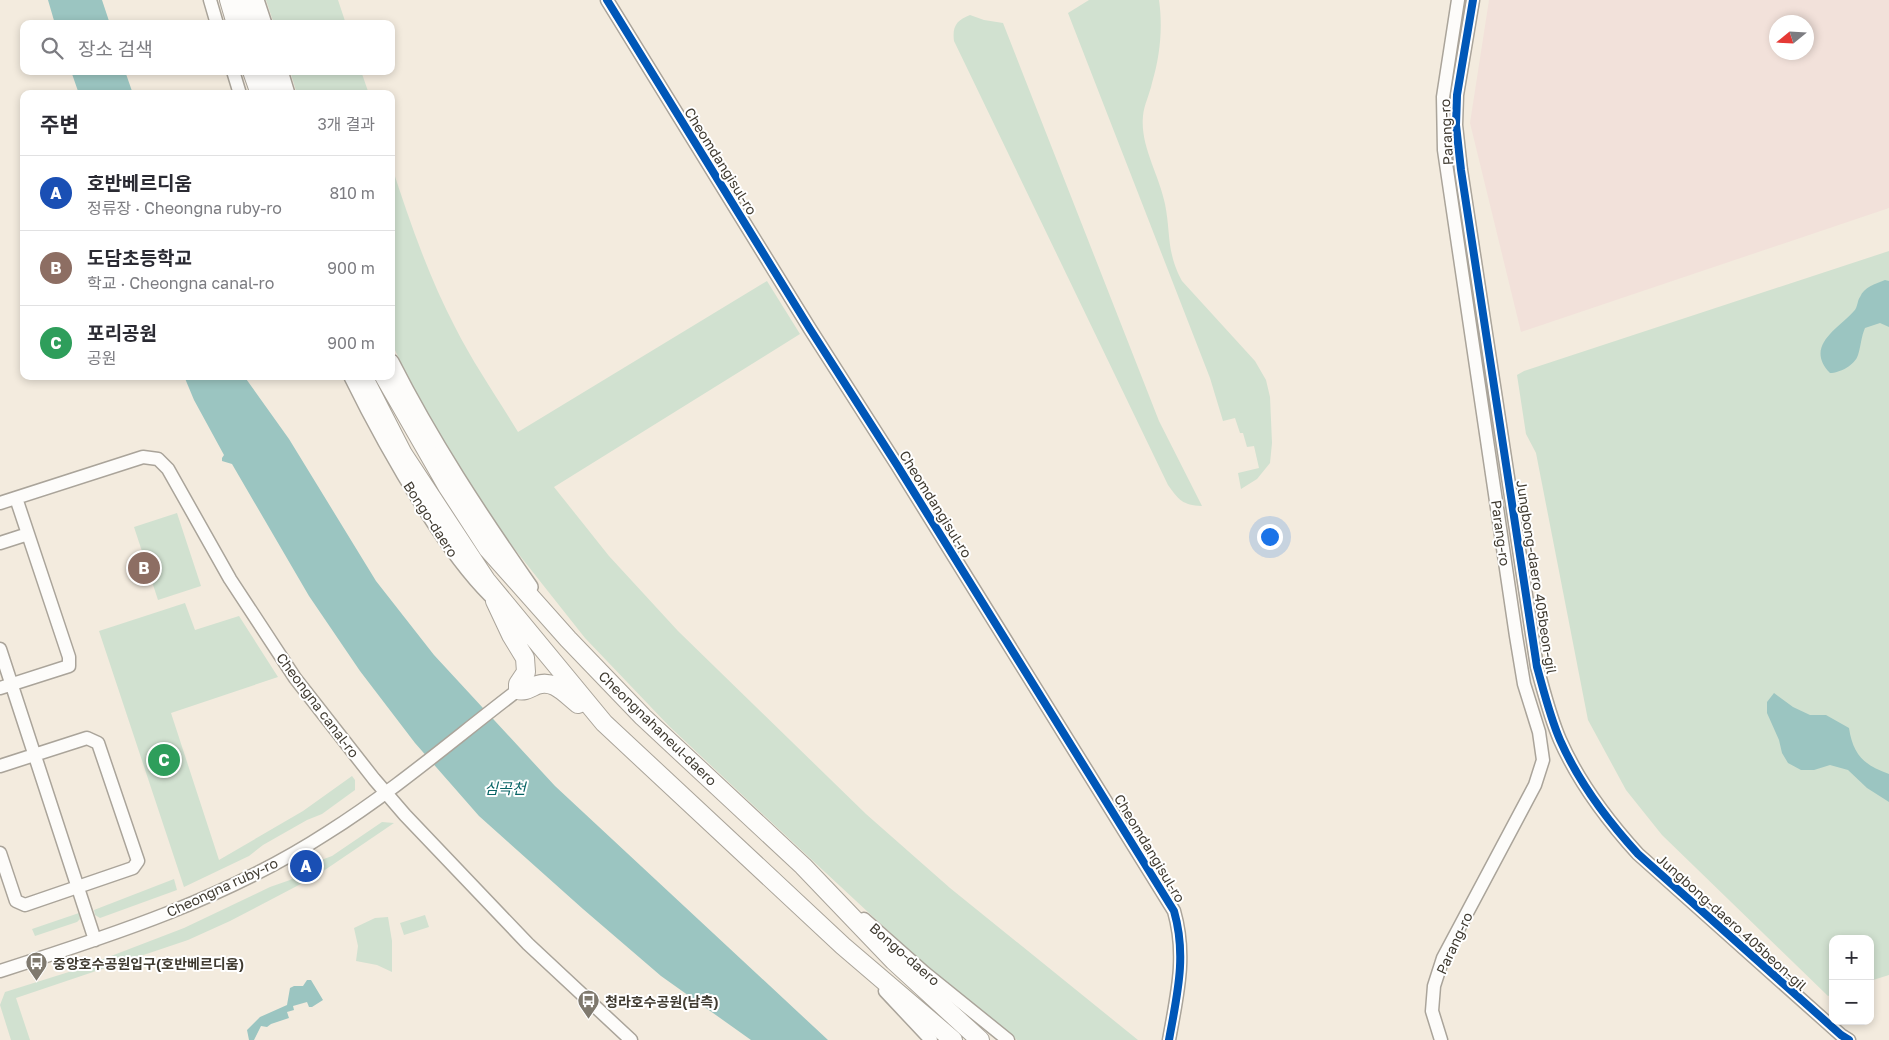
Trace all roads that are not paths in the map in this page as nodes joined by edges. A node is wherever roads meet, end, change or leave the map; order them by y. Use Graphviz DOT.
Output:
graph roads {
  1 [pos="210,0"];
  2 [pos="228,0"];
  3 [pos="242,0"];
  4 [pos="256,0"];
  5 [pos="606,0"];
  6 [pos="1458,0"];
  7 [pos="1473,0"];
  8 [pos="216,20"];
  9 [pos="235,20"];
  10 [pos="249,20"];
  11 [pos="263,20"];
  12 [pos="234,75"];
  13 [pos="253,75"];
  14 [pos="267,75"];
  15 [pos="281,75"];
  16 [pos="239,90"];
  17 [pos="259,90"];
  18 [pos="273,90"];
  19 [pos="286,90"];
  20 [pos="395,370"];
  21 [pos="352,380"];
  22 [pos="365,380"];
  23 [pos="386,380"];
  24 [pos="390,431"];
  25 [pos="16,498"];
  26 [pos="0,503"];
  27 [pos="28,534"];
  28 [pos="0,543"];
  29 [pos="447,545"];
  30 [pos="496,601"];
  31 [pos="568,638"];
  32 [pos="538,643"];
  33 [pos="0,650"];
  34 [pos="6,686"];
  35 [pos="518,690"];
  36 [pos="604,723"];
  37 [pos="35,754"];
  38 [pos="0,766"];
  39 [pos="385,792"];
  40 [pos="0,853"];
  41 [pos="804,866"];
  42 [pos="79,887"];
  43 [pos="95,940"];
  44 [pos="843,946"];
  45 [pos="0,971"];
  46 [pos="631,1040"];
  47 [pos="931,1040"];
  48 [pos="953,1040"];
  49 [pos="980,1040"];
  50 [pos="1008,1040"];
  51 [pos="1169,1040"];
  52 [pos="1441,1040"];
  53 [pos="1848,1040"];
  1 -- 8 [label="street"];
  2 -- 9 [label="highway"];
  3 -- 10 [label="highway"];
  4 -- 11 [label="main road"];
  5 -- 51 [label="street, Cheomdangisul-ro"];
  6 -- 52 [label="street, Parang-ro"];
  7 -- 53 [label="street, Jungbong-daero 405beon-gil"];
  12 -- 16 [label="street"];
  13 -- 17 [label="highway"];
  14 -- 18 [label="highway"];
  15 -- 19 [label="main road"];
  20 -- 31 [label="main road"];
  21 -- 29 [label="street, Bongo-daero"];
  22 -- 24 [label="highway"];
  23 -- 31 [label="highway, Cheongnahaneul-daero"];
  24 -- 29 [label="highway"];
  24 -- 32 [label="highway"];
  25 -- 26 [label="street, Cheongna canal-ro"];
  25 -- 27 [label="street"];
  25 -- 39 [label="street, Cheongna canal-ro"];
  27 -- 28 [label="street"];
  27 -- 34 [label="street"];
  29 -- 30 [label="street, Bongo-daero"];
  30 -- 32 [label="street, Bongo-daero"];
  30 -- 35 [label="highway"];
  31 -- 41 [label="highway, Cheongnahaneul-daero"];
  32 -- 36 [label="highway"];
  33 -- 34 [label="street"];
  34 -- 37 [label="street"];
  35 -- 36 [label="highway"];
  35 -- 39 [label="street, Cheongna ruby-ro"];
  36 -- 44 [label="highway"];
  37 -- 38 [label="street"];
  37 -- 42 [label="street"];
  37 -- 42 [label="street"];
  39 -- 43 [label="street, Cheongna ruby-ro"];
  39 -- 46 [label="street, Cheongna canal-ro"];
  40 -- 42 [label="street"];
  41 -- 49 [label="highway, Cheongnahaneul-daero"];
  41 -- 50 [label="street, Bongo-daero"];
  42 -- 43 [label="street"];
  43 -- 45 [label="street, Cheongna ruby-ro"];
  44 -- 47 [label="street"];
  44 -- 48 [label="highway"];
}
